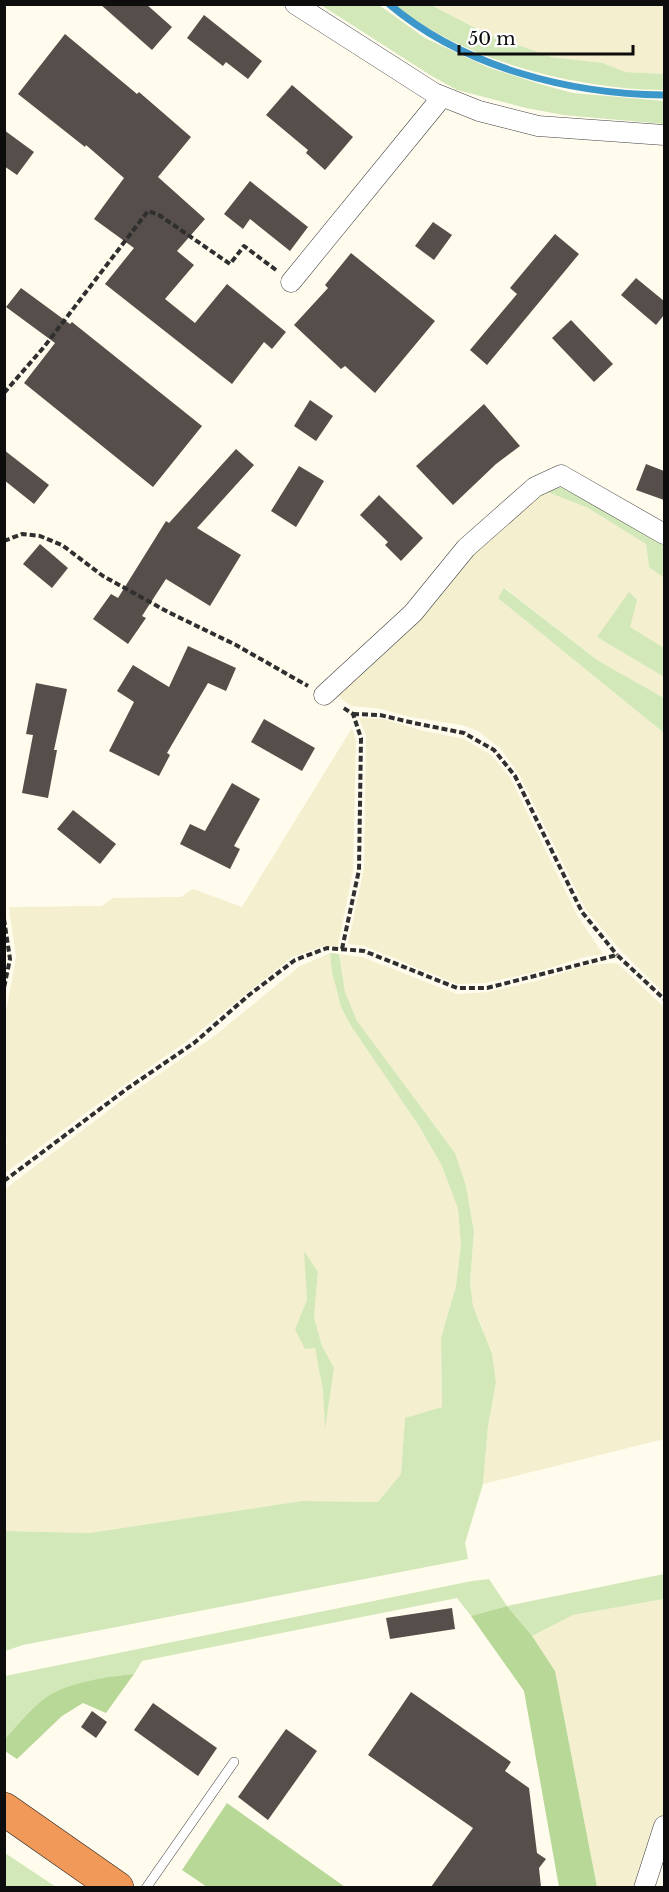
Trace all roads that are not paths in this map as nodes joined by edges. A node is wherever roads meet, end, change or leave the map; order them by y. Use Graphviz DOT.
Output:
graph roads {
  1 [pos="295,4"];
  2 [pos="442,96"];
  3 [pos="664,135"];
  4 [pos="291,282"];
  5 [pos="664,534"];
  6 [pos="324,695"];
  7 [pos="234,1762"];
  8 [pos="4,1809"];
  9 [pos="664,1826"];
  10 [pos="117,1887"];
  11 [pos="146,1887"];
  12 [pos="644,1887"];
  1 -- 2 [label="street"];
  2 -- 3 [label="street"];
  2 -- 4 [label="street"];
  5 -- 6 [label="street"];
  7 -- 11 [label="lane"];
  8 -- 10 [label="highway"];
  9 -- 12 [label="street"];
}
